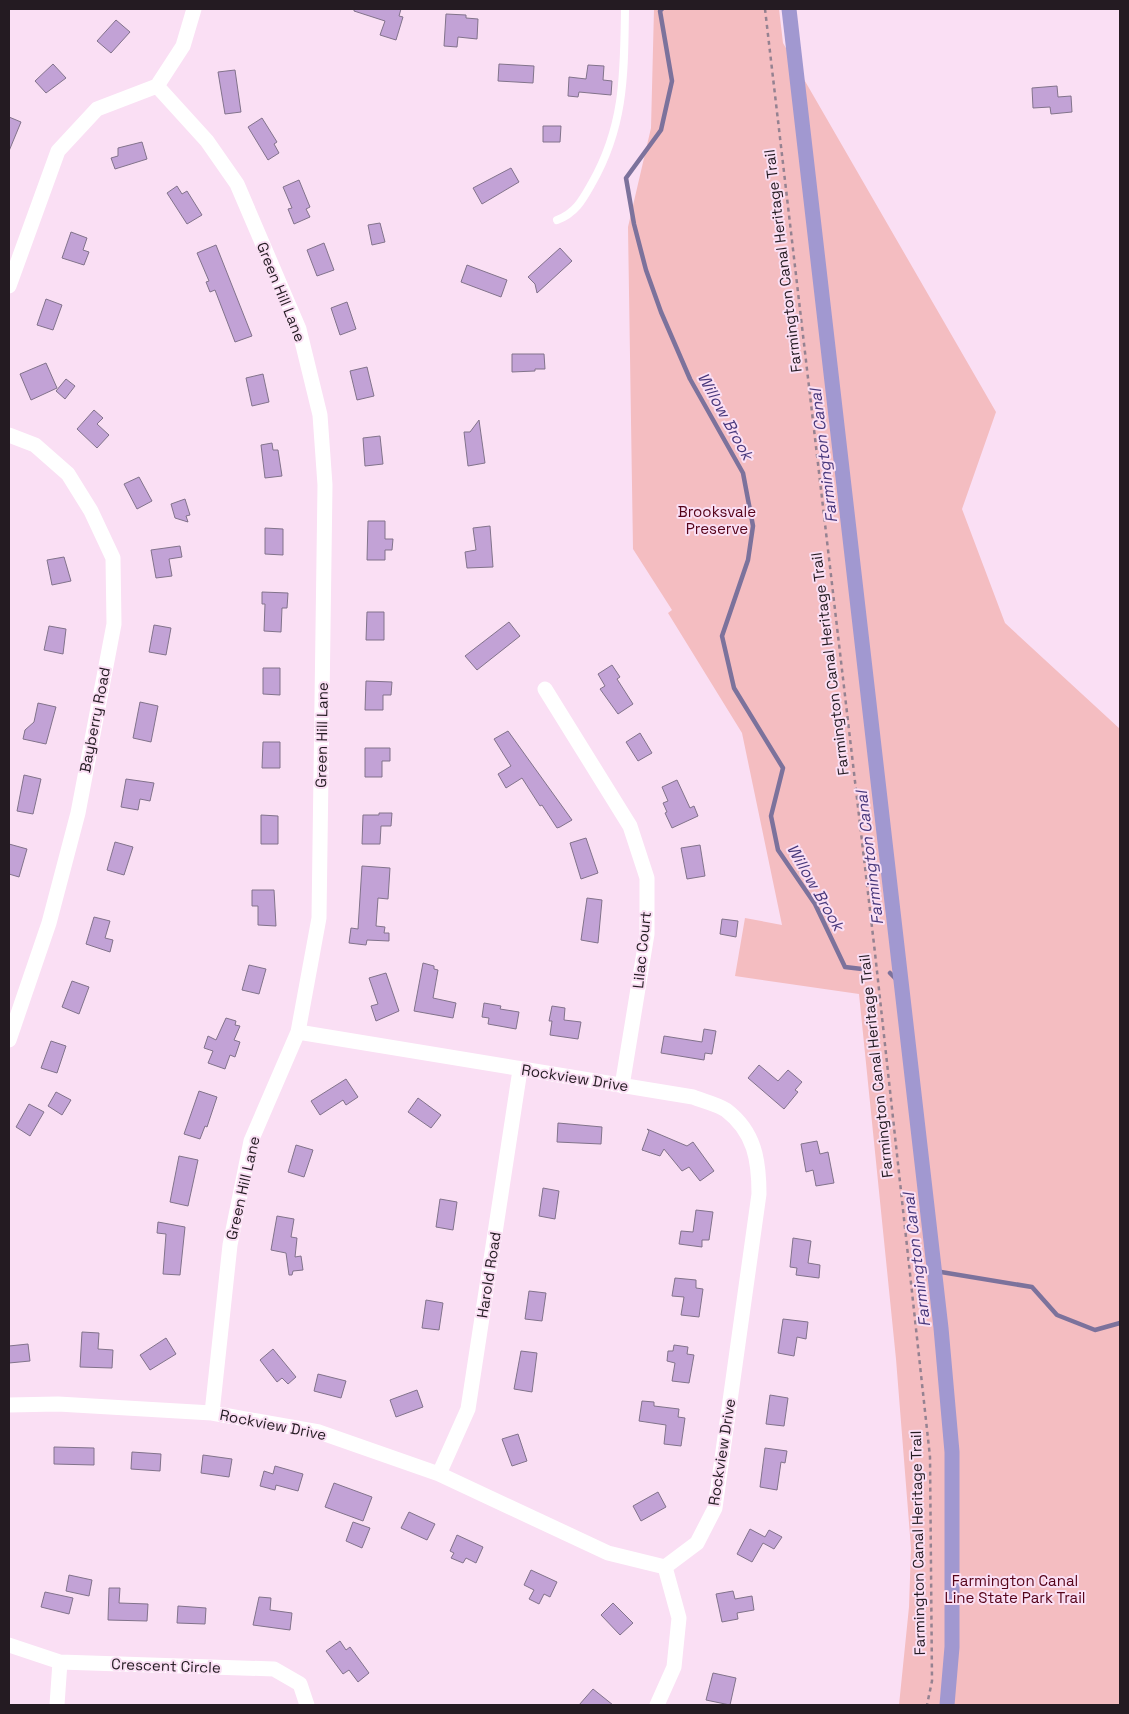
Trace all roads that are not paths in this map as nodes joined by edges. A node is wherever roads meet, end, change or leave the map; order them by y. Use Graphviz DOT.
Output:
graph roads {
  1 [pos="194,9"];
  2 [pos="625,9"];
  3 [pos="157,86"];
  4 [pos="557,220"];
  5 [pos="9,286"];
  6 [pos="9,435"];
  7 [pos="545,689"];
  8 [pos="298,1032"];
  9 [pos="9,1040"];
  10 [pos="520,1070"];
  11 [pos="622,1086"];
  12 [pos="9,1405"];
  13 [pos="212,1414"];
  14 [pos="439,1474"];
  15 [pos="666,1567"];
  16 [pos="9,1645"];
  17 [pos="60,1662"];
  18 [pos="57,1705"];
  19 [pos="307,1705"];
  20 [pos="657,1705"];
  1 -- 3 [label="street"];
  2 -- 4 [label="lane"];
  3 -- 5 [label="street"];
  3 -- 8 [label="street, Green Hill Lane"];
  6 -- 9 [label="street, Bayberry Road"];
  7 -- 11 [label="street, Lilac Court"];
  8 -- 10 [label="street, Rockview Drive"];
  8 -- 13 [label="street, Green Hill Lane"];
  10 -- 11 [label="street, Rockview Drive"];
  10 -- 14 [label="street, Harold Road"];
  11 -- 15 [label="street, Rockview Drive"];
  12 -- 13 [label="street, Rockview Drive"];
  13 -- 14 [label="street, Rockview Drive"];
  14 -- 15 [label="street, Rockview Drive"];
  15 -- 20 [label="street"];
  16 -- 17 [label="street, Crescent Circle"];
  17 -- 18 [label="street"];
  17 -- 19 [label="street, Crescent Circle"];
}
